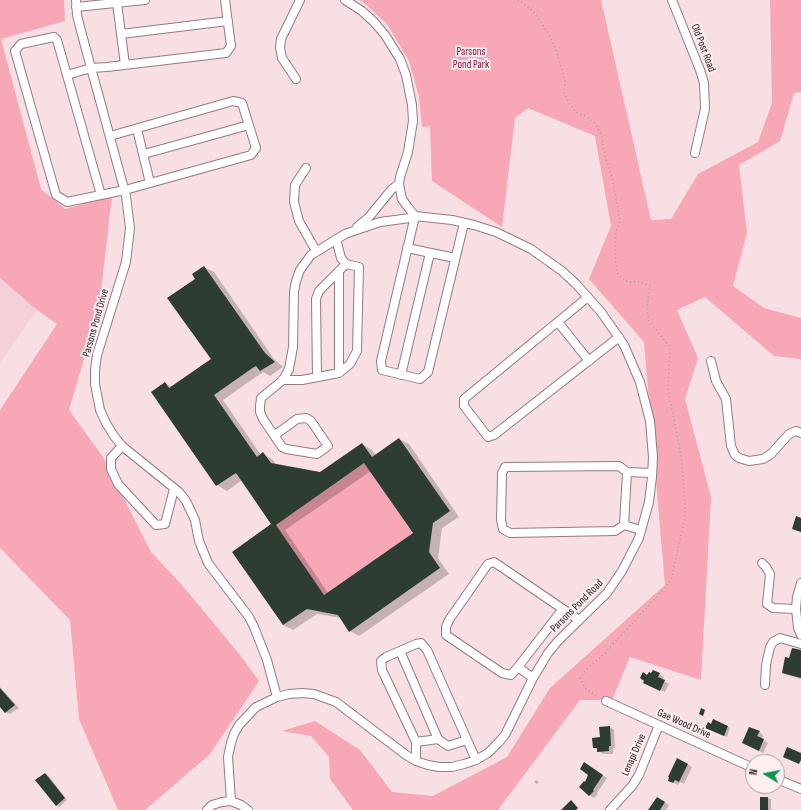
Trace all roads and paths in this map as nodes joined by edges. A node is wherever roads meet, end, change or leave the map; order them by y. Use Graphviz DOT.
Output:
graph roads {
  1 [pos="145,0"];
  2 [pos="225,0"];
  3 [pos="300,0"];
  4 [pos="345,0"];
  5 [pos="672,0"];
  6 [pos="117,3"];
  7 [pos="76,4"];
  8 [pos="228,21"];
  9 [pos="121,34"];
  10 [pos="125,65"];
  11 [pos="91,68"];
  12 [pos="67,75"];
  13 [pos="296,79"];
  14 [pos="249,125"];
  15 [pos="137,129"];
  16 [pos="110,136"];
  17 [pos="694,153"];
  18 [pos="144,154"];
  19 [pos="306,168"];
  20 [pos="150,183"];
  21 [pos="399,184"];
  22 [pos="125,190"];
  23 [pos="102,195"];
  24 [pos="415,216"];
  25 [pos="464,223"];
  26 [pos="353,230"];
  27 [pos="336,239"];
  28 [pos="407,248"];
  29 [pos="316,251"];
  30 [pos="430,253"];
  31 [pos="455,258"];
  32 [pos="346,264"];
  33 [pos="339,271"];
  34 [pos="588,297"];
  35 [pos="558,322"];
  36 [pos="619,337"];
  37 [pos="589,361"];
  38 [pos="711,361"];
  39 [pos="339,373"];
  40 [pos="401,374"];
  41 [pos="317,377"];
  42 [pos="282,380"];
  43 [pos="801,433"];
  44 [pos="275,435"];
  45 [pos="122,446"];
  46 [pos="626,472"];
  47 [pos="652,473"];
  48 [pos="174,489"];
  49 [pos="624,525"];
  50 [pos="641,530"];
  51 [pos="762,563"];
  52 [pos="801,583"];
  53 [pos="796,609"];
  54 [pos="562,610"];
  55 [pos="578,620"];
  56 [pos="801,635"];
  57 [pos="801,644"];
  58 [pos="400,651"];
  59 [pos="518,667"];
  60 [pos="533,678"];
  61 [pos="765,685"];
  62 [pos="277,697"];
  63 [pos="606,701"];
  64 [pos="659,725"];
  65 [pos="438,739"];
  66 [pos="467,740"];
  67 [pos="416,742"];
  68 [pos="476,760"];
  69 [pos="416,761"];
  70 [pos="745,764"];
  71 [pos="785,782"];
  72 [pos="801,789"];
  73 [pos="231,801"];
  74 [pos="207,810"];
  75 [pos="248,810"];
  76 [pos="610,810"];
  1 -- 6 [label="street"];
  2 -- 8 [label="street"];
  3 -- 13 [label="street"];
  4 -- 21 [label="street"];
  5 -- 17 [label="street, Old Post Road"];
  6 -- 7 [label="street"];
  6 -- 9 [label="street"];
  7 -- 11 [label="street, Parsons Pond Drive"];
  8 -- 9 [label="street"];
  8 -- 10 [label="street"];
  9 -- 10 [label="street"];
  10 -- 11 [label="street"];
  11 -- 12 [label="street"];
  11 -- 16 [label="street, Parsons Pond Drive"];
  12 -- 23 [label="street"];
  12 -- 23 [label="street"];
  14 -- 15 [label="street"];
  14 -- 18 [label="street"];
  14 -- 20 [label="street"];
  15 -- 16 [label="street"];
  15 -- 18 [label="street"];
  16 -- 22 [label="street, Parsons Pond Drive"];
  18 -- 20 [label="street"];
  19 -- 29 [label="street"];
  20 -- 22 [label="street"];
  21 -- 24 [label="street"];
  21 -- 26 [label="street"];
  22 -- 23 [label="street"];
  22 -- 45 [label="street, Parsons Pond Drive"];
  24 -- 25 [label="street, Parsons Pond Road"];
  24 -- 26 [label="street, Parsons Pond Road"];
  24 -- 28 [label="street"];
  25 -- 31 [label="street"];
  25 -- 34 [label="street, Parsons Pond Road"];
  26 -- 27 [label="street"];
  27 -- 29 [label="street"];
  27 -- 32 [label="street"];
  28 -- 30 [label="street"];
  28 -- 40 [label="street"];
  29 -- 42 [label="street"];
  30 -- 31 [label="street"];
  30 -- 40 [label="street"];
  31 -- 40 [label="street"];
  32 -- 33 [label="street"];
  32 -- 39 [label="street"];
  33 -- 39 [label="street"];
  33 -- 41 [label="street"];
  34 -- 35 [label="street"];
  34 -- 36 [label="street, Parsons Pond Road"];
  35 -- 37 [label="street"];
  35 -- 37 [label="street"];
  36 -- 37 [label="street"];
  36 -- 47 [label="street, Parsons Pond Road"];
  38 -- 43 [label="street"];
  39 -- 41 [label="street"];
  41 -- 42 [label="street"];
  42 -- 44 [label="street"];
  44 -- 44 [label="street"];
  45 -- 48 [label="street, Parsons Pond Drive"];
  45 -- 48 [label="street"];
  46 -- 47 [label="street"];
  46 -- 49 [label="street"];
  46 -- 49 [label="street"];
  47 -- 50 [label="street, Parsons Pond Road"];
  48 -- 62 [label="street, Parsons Pond Drive"];
  49 -- 50 [label="street"];
  50 -- 55 [label="street, Parsons Pond Road"];
  51 -- 53 [label="street"];
  52 -- 53 [label="street"];
  53 -- 56 [label="street"];
  54 -- 55 [label="street"];
  54 -- 59 [label="street"];
  54 -- 59 [label="street"];
  55 -- 60 [label="street, Parsons Pond Road"];
  57 -- 61 [label="street"];
  58 -- 65 [label="street"];
  58 -- 66 [label="street"];
  58 -- 67 [label="street"];
  59 -- 60 [label="street"];
  60 -- 68 [label="street, Parsons Pond Road"];
  62 -- 69 [label="street, Parsons Pond Road"];
  62 -- 73 [label="street, Parsons Pond Road"];
  63 -- 64 [label="street, Gae Wood Drive"];
  64 -- 70 [label="street, Gae Wood Drive"];
  64 -- 76 [label="street, Lenapi Drive"];
  65 -- 66 [label="street"];
  65 -- 67 [label="street"];
  66 -- 68 [label="street"];
  67 -- 69 [label="street"];
  68 -- 69 [label="street, Parsons Pond Road"];
  71 -- 72 [label="street"];
  73 -- 74 [label="street"];
  73 -- 75 [label="street"];
}
